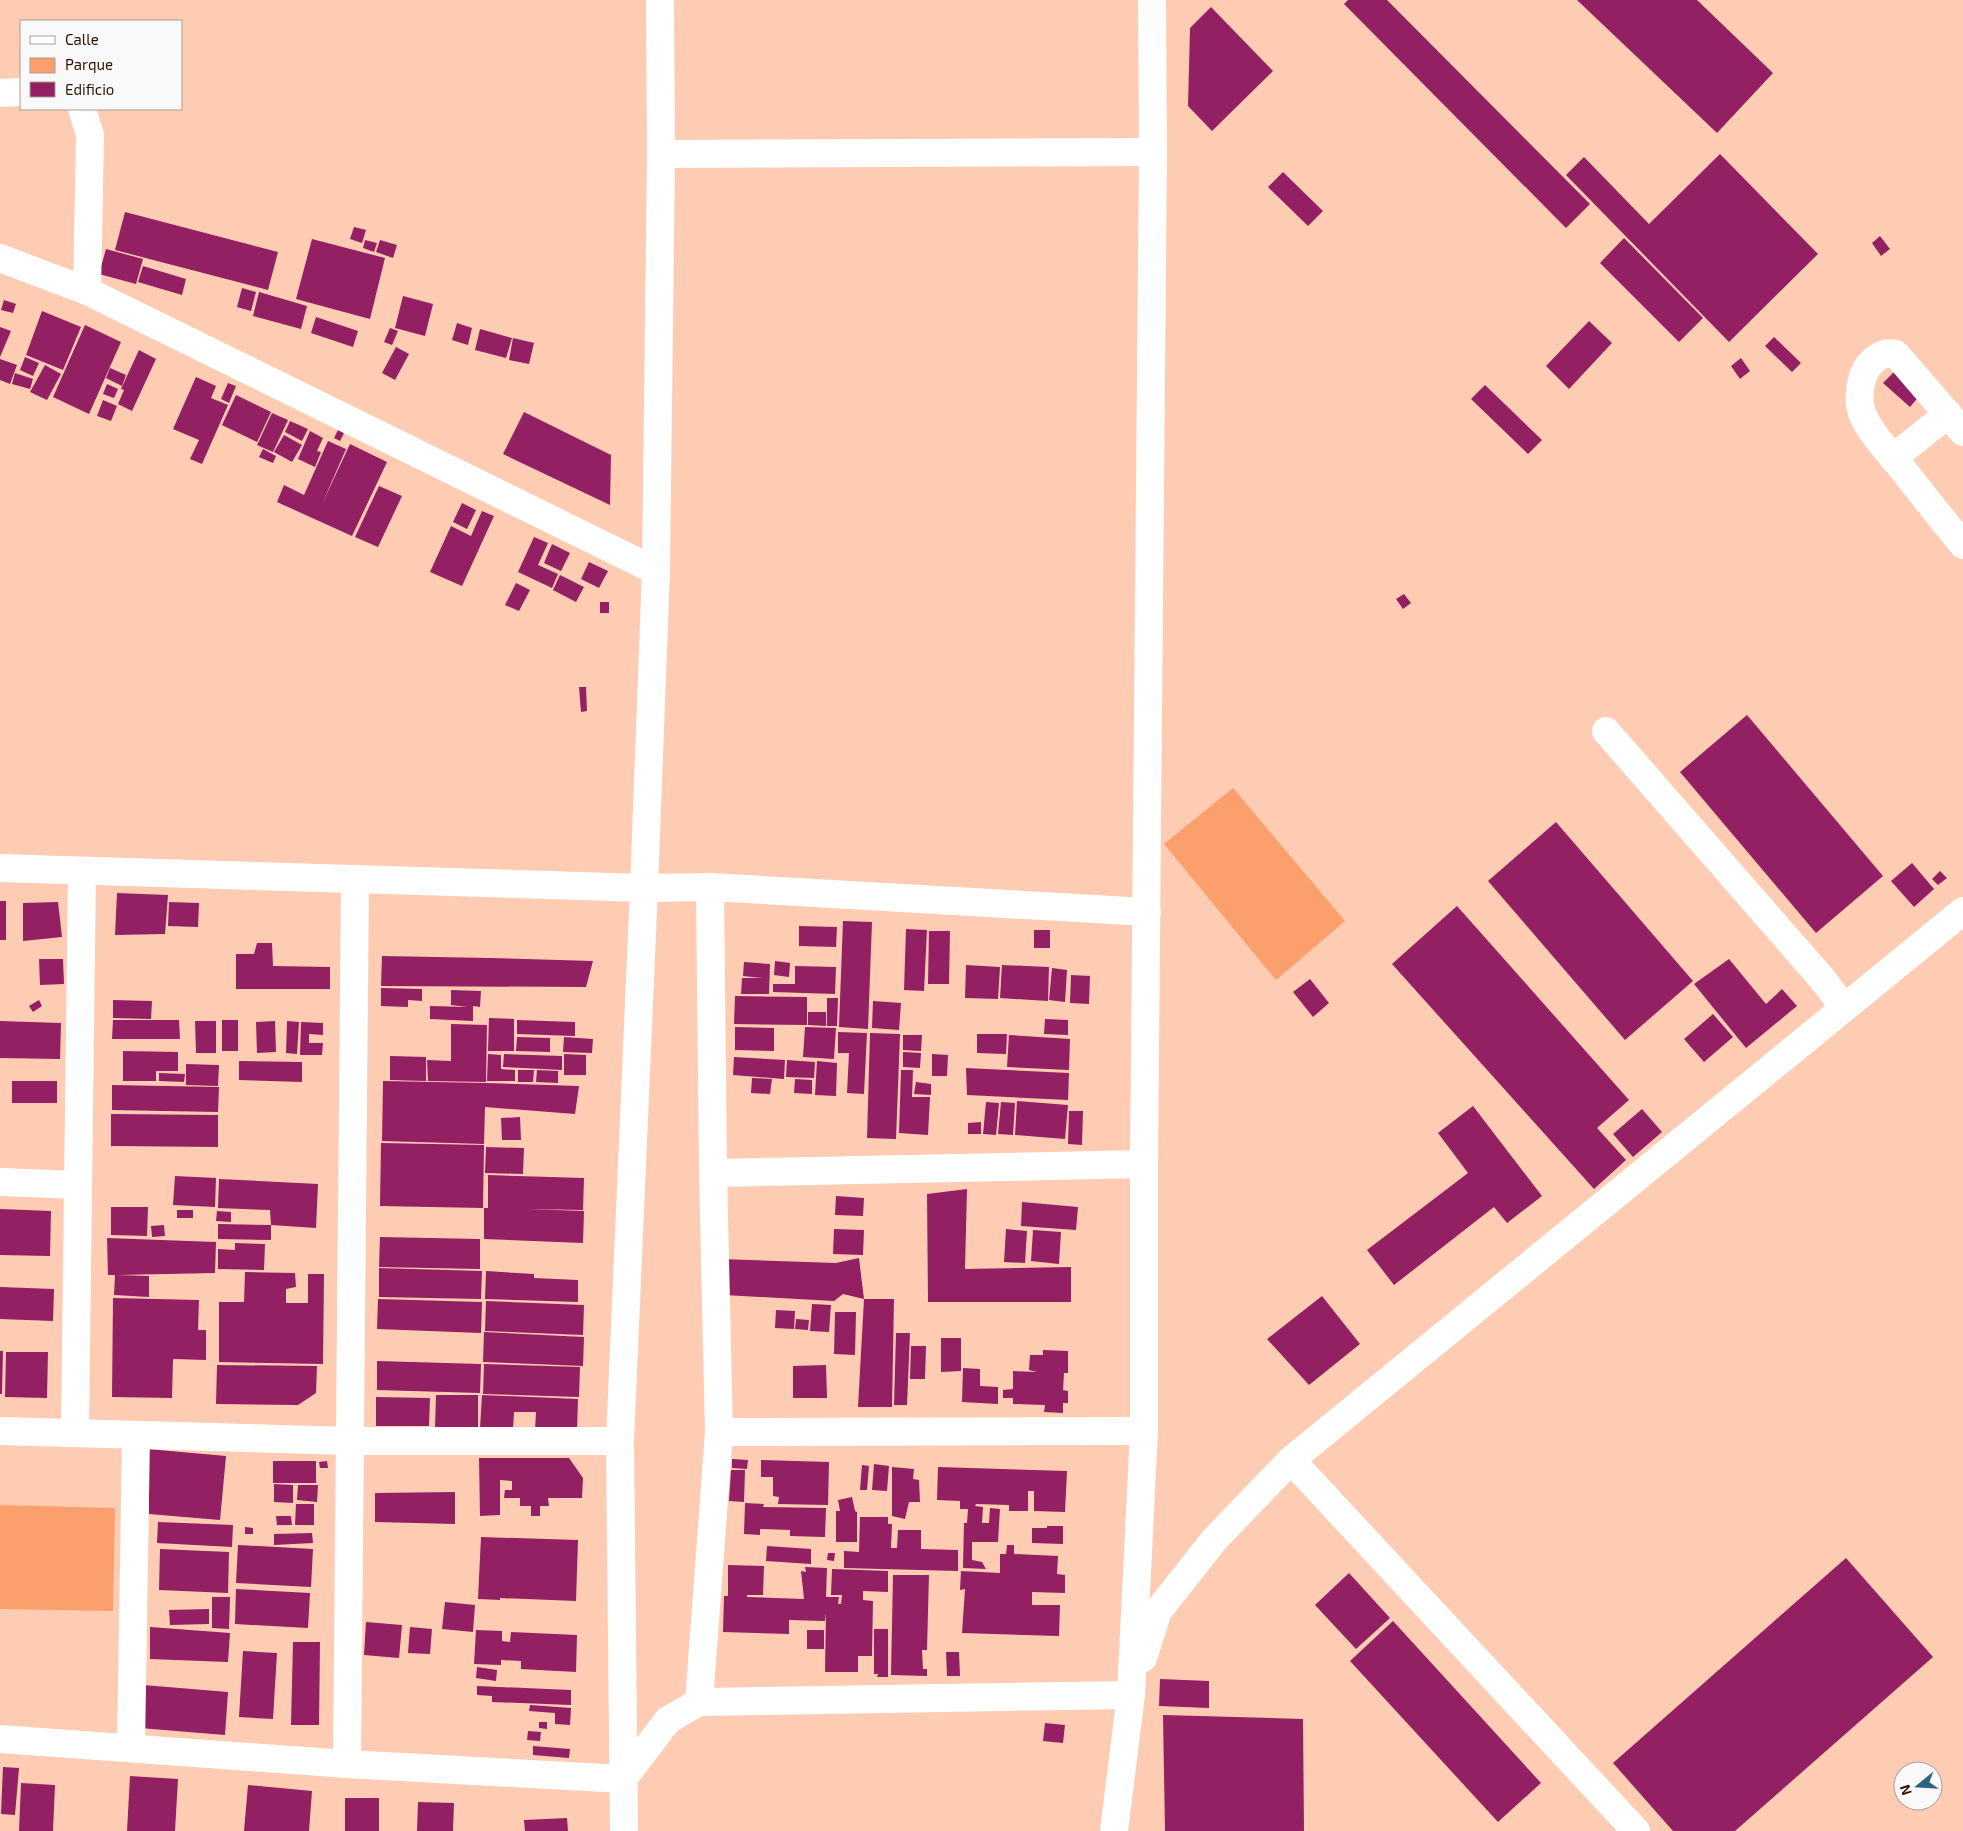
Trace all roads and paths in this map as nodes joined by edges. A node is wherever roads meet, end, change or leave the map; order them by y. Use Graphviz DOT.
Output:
graph roads {
  1 [pos="660,0"];
  2 [pos="1152,0"];
  3 [pos="20,92"];
  4 [pos="0,93"];
  5 [pos="82,110"];
  6 [pos="1153,152"];
  7 [pos="661,154"];
  8 [pos="0,258"];
  9 [pos="87,291"];
  10 [pos="1956,423"];
  11 [pos="1893,458"];
  12 [pos="1963,545"];
  13 [pos="656,571"];
  14 [pos="1606,730"];
  15 [pos="0,868"];
  16 [pos="82,871"];
  17 [pos="354,879"];
  18 [pos="710,887"];
  19 [pos="644,888"];
  20 [pos="1963,910"];
  21 [pos="1147,912"];
  22 [pos="1844,1008"];
  23 [pos="1144,1164"];
  24 [pos="713,1173"];
  25 [pos="0,1182"];
  26 [pos="78,1185"];
  27 [pos="0,1431"];
  28 [pos="1144,1431"];
  29 [pos="75,1432"];
  30 [pos="719,1432"];
  31 [pos="136,1435"];
  32 [pos="350,1441"];
  33 [pos="620,1441"];
  34 [pos="1291,1460"];
  35 [pos="1131,1695"];
  36 [pos="699,1702"];
  37 [pos="0,1739"];
  38 [pos="131,1748"];
  39 [pos="347,1764"];
  40 [pos="623,1779"];
  41 [pos="624,1831"];
  42 [pos="1114,1831"];
  43 [pos="1636,1831"];
  1 -- 7 [label="street"];
  2 -- 6 [label="street"];
  3 -- 4 [label="street"];
  5 -- 9 [label="street"];
  6 -- 7 [label="street"];
  6 -- 21 [label="street"];
  7 -- 13 [label="street"];
  8 -- 9 [label="street"];
  9 -- 13 [label="street"];
  10 -- 11 [label="street"];
  10 -- 11 [label="street"];
  11 -- 12 [label="street"];
  13 -- 19 [label="street"];
  14 -- 22 [label="street"];
  15 -- 16 [label="street"];
  16 -- 17 [label="street"];
  16 -- 26 [label="street"];
  17 -- 19 [label="street"];
  17 -- 32 [label="street"];
  18 -- 19 [label="street"];
  18 -- 21 [label="street"];
  18 -- 24 [label="street"];
  19 -- 33 [label="street"];
  20 -- 22 [label="street"];
  21 -- 23 [label="street"];
  22 -- 34 [label="street"];
  23 -- 24 [label="street"];
  23 -- 28 [label="street"];
  24 -- 30 [label="street"];
  25 -- 26 [label="street"];
  26 -- 29 [label="street"];
  27 -- 29 [label="street"];
  28 -- 30 [label="street"];
  28 -- 35 [label="street"];
  29 -- 31 [label="street"];
  30 -- 36 [label="street"];
  31 -- 32 [label="street"];
  31 -- 38 [label="street"];
  32 -- 33 [label="street"];
  32 -- 39 [label="street"];
  33 -- 40 [label="street"];
  34 -- 35 [label="street"];
  34 -- 43 [label="street"];
  35 -- 36 [label="street"];
  35 -- 42 [label="street"];
  36 -- 40 [label="street"];
  37 -- 38 [label="street"];
  38 -- 39 [label="street"];
  39 -- 40 [label="street"];
  40 -- 41 [label="street"];
}
